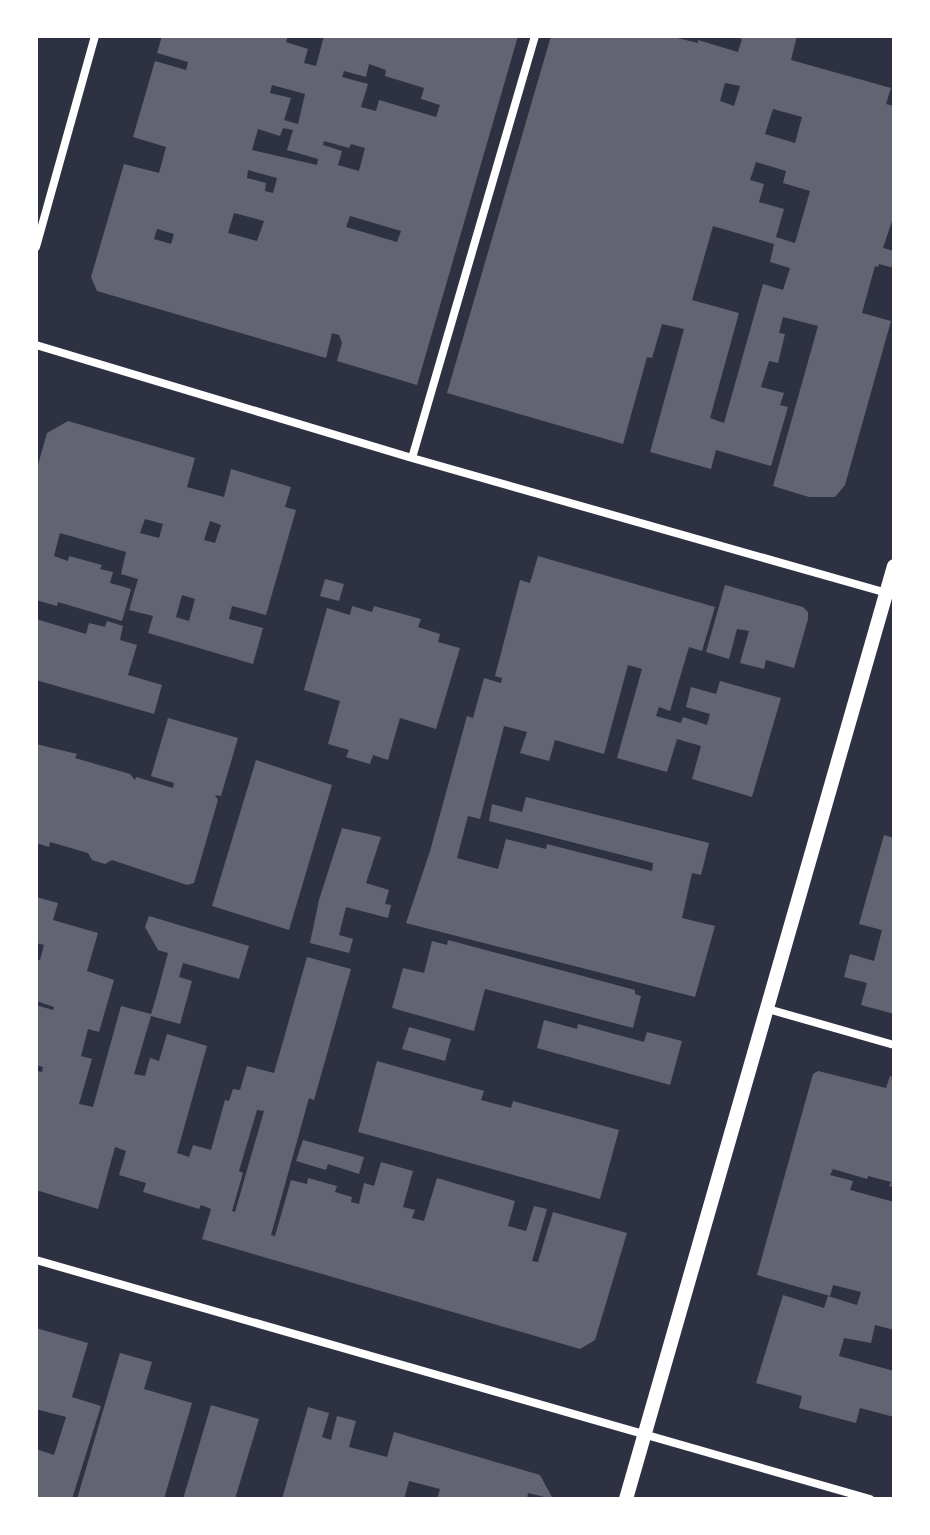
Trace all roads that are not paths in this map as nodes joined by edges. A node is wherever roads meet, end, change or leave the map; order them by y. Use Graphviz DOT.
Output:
graph roads {
  1 [pos="95,36"];
  2 [pos="535,36"];
  3 [pos="36,247"];
  4 [pos="36,345"];
  5 [pos="412,458"];
  6 [pos="894,566"];
  7 [pos="890,594"];
  8 [pos="768,1009"];
  9 [pos="894,1045"];
  10 [pos="36,1260"];
  11 [pos="645,1434"];
  12 [pos="626,1499"];
  13 [pos="870,1499"];
  1 -- 3 [label="street"];
  2 -- 5 [label="street"];
  4 -- 5 [label="street"];
  5 -- 7 [label="street"];
  6 -- 7 [label="street"];
  7 -- 8 [label="street"];
  8 -- 9 [label="street"];
  8 -- 11 [label="street"];
  10 -- 11 [label="street"];
  11 -- 12 [label="street"];
  11 -- 13 [label="street"];
}
